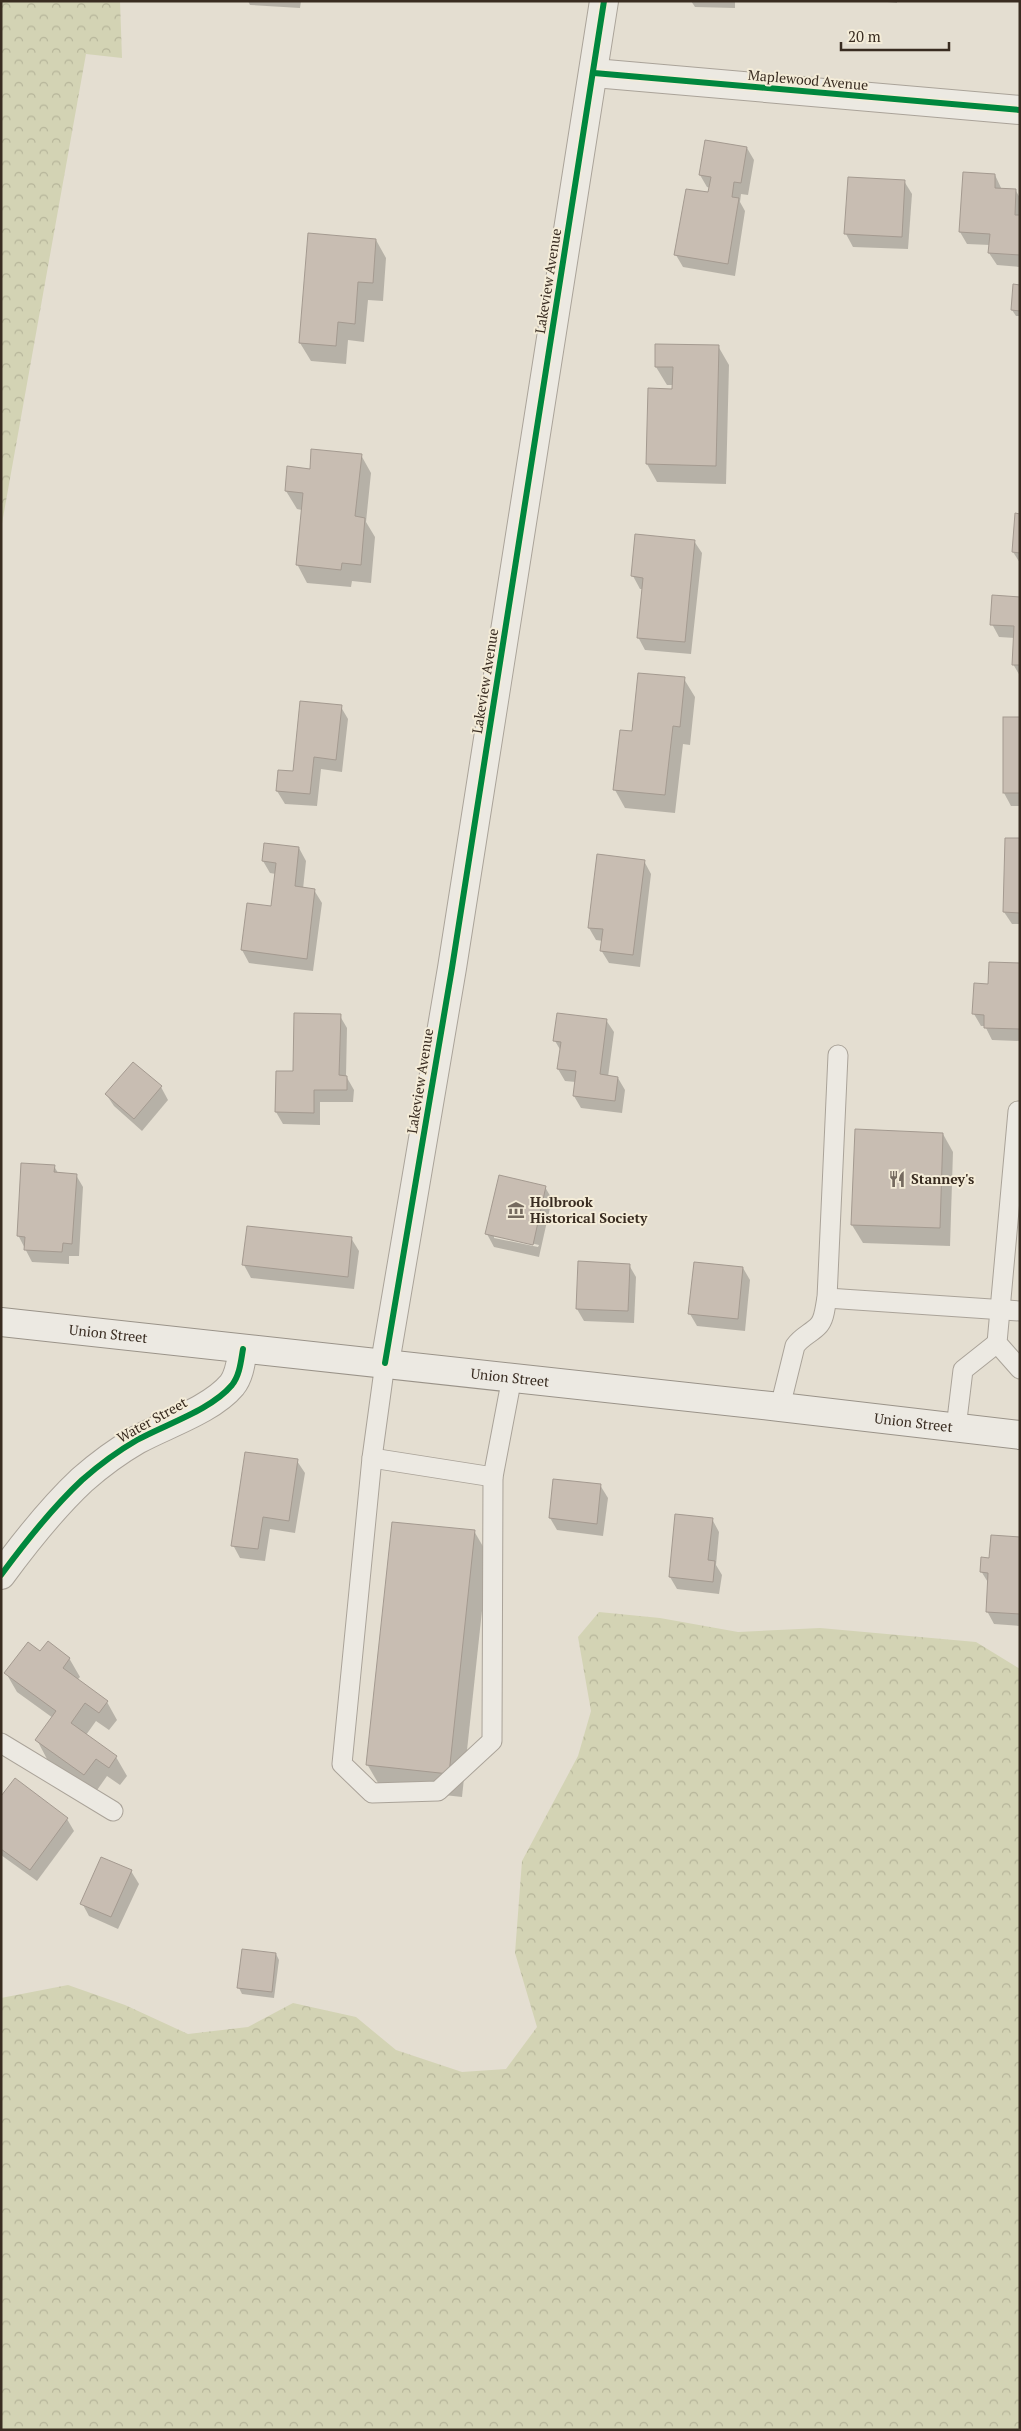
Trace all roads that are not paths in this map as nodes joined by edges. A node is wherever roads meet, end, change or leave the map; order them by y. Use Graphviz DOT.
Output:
graph roads {
  1 [pos="604,1"];
  2 [pos="594,73"];
  3 [pos="1020,110"];
  4 [pos="838,1055"];
  5 [pos="1020,1111"];
  6 [pos="827,1298"];
  7 [pos="1000,1309"];
  8 [pos="1020,1311"];
  9 [pos="1,1322"];
  10 [pos="997,1343"];
  11 [pos="243,1349"];
  12 [pos="385,1363"];
  13 [pos="1020,1369"];
  14 [pos="512,1377"];
  15 [pos="780,1407"];
  16 [pos="956,1428"];
  17 [pos="1020,1435"];
  18 [pos="372,1458"];
  19 [pos="493,1477"];
  20 [pos="1,1575"];
  21 [pos="1,1743"];
  22 [pos="113,1811"];
  1 -- 2 [label="street, Lakeview Avenue"];
  2 -- 3 [label="street, Maplewood Avenue"];
  2 -- 12 [label="street, Lakeview Avenue"];
  4 -- 6 [label="lane"];
  5 -- 7 [label="lane"];
  6 -- 7 [label="lane"];
  6 -- 15 [label="lane"];
  7 -- 8 [label="lane"];
  7 -- 10 [label="lane"];
  9 -- 11 [label="street, Union Street"];
  10 -- 13 [label="lane"];
  10 -- 16 [label="lane"];
  11 -- 12 [label="street, Union Street"];
  11 -- 20 [label="street, Water Street"];
  12 -- 14 [label="street, Union Street"];
  12 -- 18 [label="lane"];
  14 -- 15 [label="street, Union Street"];
  14 -- 19 [label="lane"];
  15 -- 16 [label="street, Union Street"];
  16 -- 17 [label="street, Union Street"];
  18 -- 19 [label="lane"];
  18 -- 19 [label="lane"];
  21 -- 22 [label="lane"];
}
